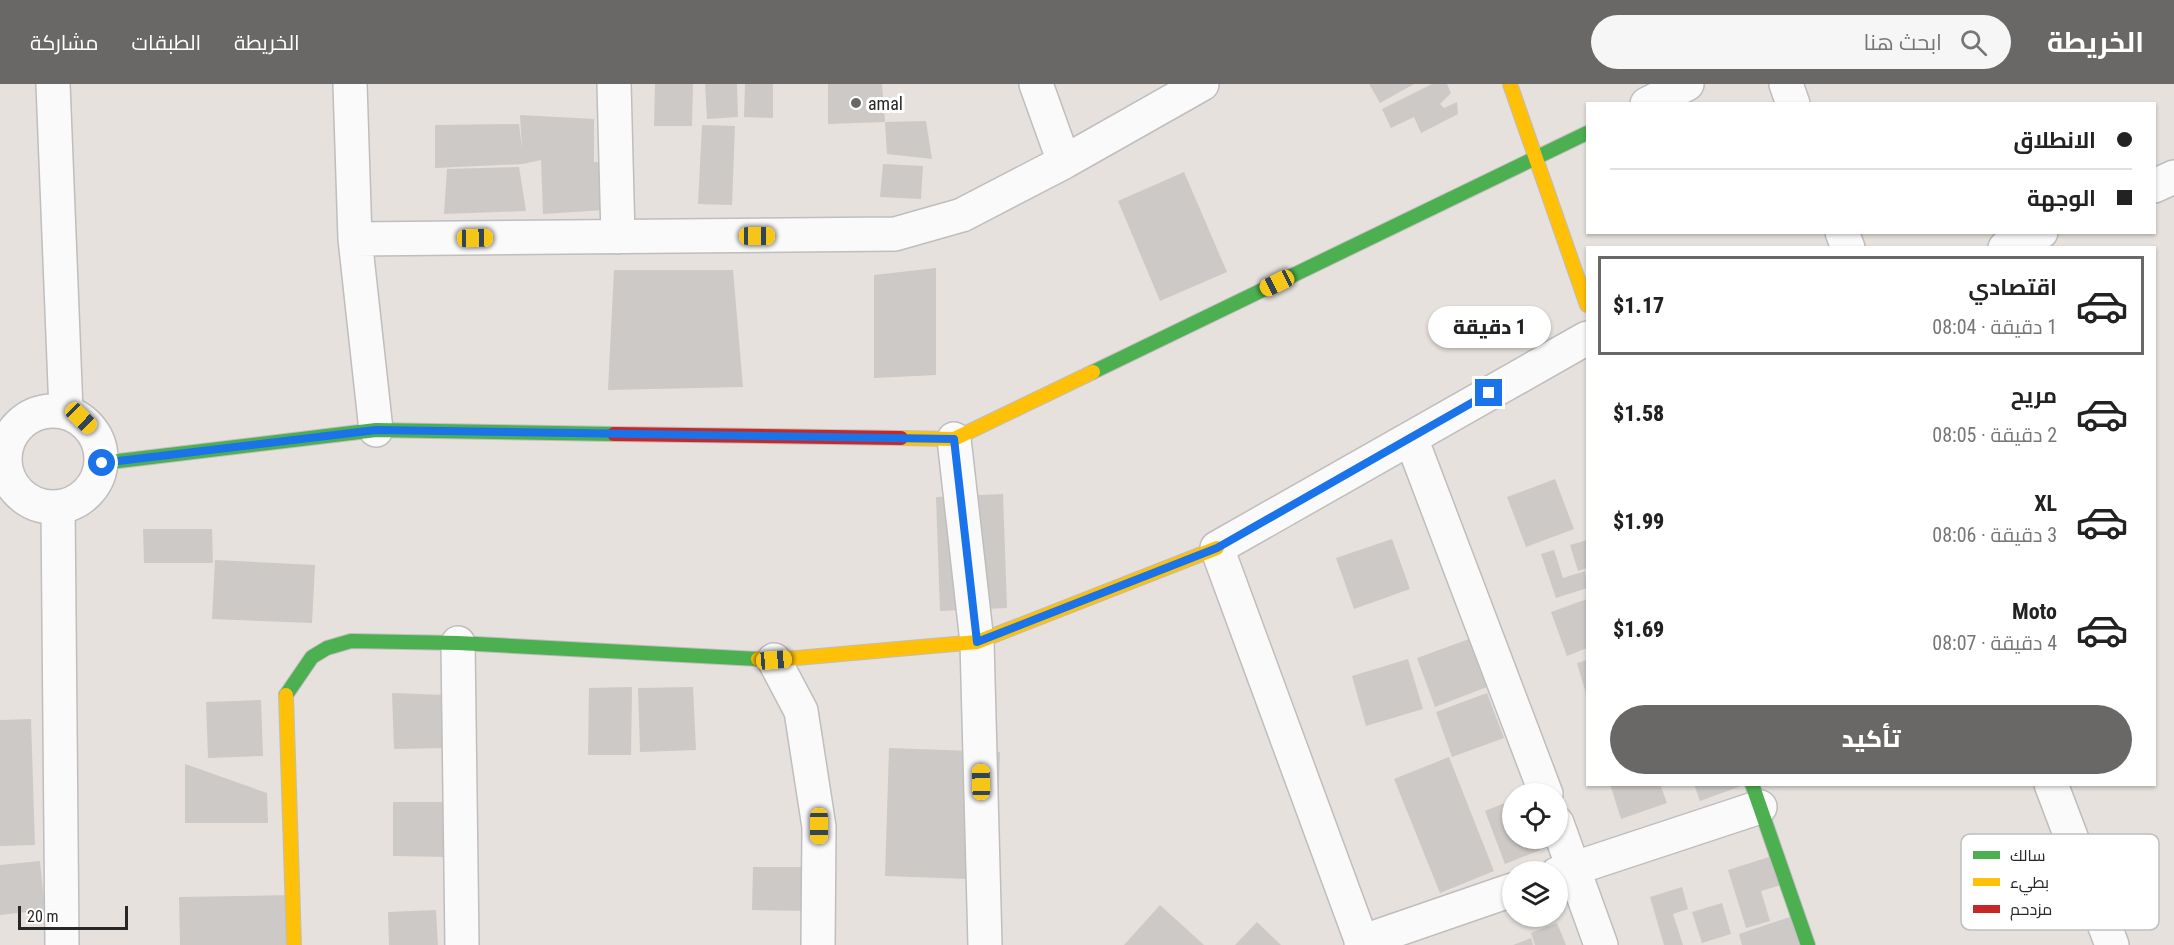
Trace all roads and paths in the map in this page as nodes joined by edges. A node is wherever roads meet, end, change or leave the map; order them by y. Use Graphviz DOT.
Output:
graph roads {
  1 [pos="54,84"];
  2 [pos="350,84"];
  3 [pos="614,84"];
  4 [pos="1036,84"];
  5 [pos="1202,84"];
  6 [pos="1510,84"];
  7 [pos="1687,84"];
  8 [pos="1785,84"];
  9 [pos="1651,102"];
  10 [pos="1792,102"];
  11 [pos="1586,133"];
  12 [pos="1536,158"];
  13 [pos="1064,162"];
  14 [pos="2174,177"];
  15 [pos="2156,185"];
  16 [pos="2038,234"];
  17 [pos="618,237"];
  18 [pos="355,239"];
  19 [pos="2010,246"];
  20 [pos="1586,302"];
  21 [pos="1586,339"];
  22 [pos="66,411"];
  23 [pos="376,430"];
  24 [pos="1411,438"];
  25 [pos="954,439"];
  26 [pos="2,455"];
  27 [pos="102,463"];
  28 [pos="58,507"];
  29 [pos="1217,548"];
  30 [pos="977,642"];
  31 [pos="458,643"];
  32 [pos="774,660"];
  33 [pos="1542,783"];
  34 [pos="2052,786"];
  35 [pos="1756,796"];
  36 [pos="2070,834"];
  37 [pos="1568,870"];
  38 [pos="1568,875"];
  39 [pos="1502,894"];
  40 [pos="2106,930"];
  41 [pos="1362,944"];
  42 [pos="62,945"];
  43 [pos="294,945"];
  44 [pos="462,945"];
  45 [pos="818,945"];
  46 [pos="985,945"];
  47 [pos="1601,945"];
  48 [pos="1808,945"];
  49 [pos="2112,945"];
  1 -- 22 [label="street"];
  2 -- 18 [label="street"];
  3 -- 17 [label="street"];
  4 -- 13 [label="street"];
  5 -- 13 [label="street"];
  6 -- 12 [label="street"];
  7 -- 9 [label="street"];
  8 -- 10 [label="street"];
  11 -- 12 [label="street"];
  12 -- 20 [label="street"];
  12 -- 25 [label="street"];
  13 -- 17 [label="street"];
  14 -- 15 [label="street"];
  16 -- 19 [label="street"];
  17 -- 18 [label="street"];
  18 -- 23 [label="street"];
  21 -- 24 [label="street"];
  22 -- 26 [label="street"];
  22 -- 27 [label="street"];
  23 -- 25 [label="street"];
  23 -- 27 [label="street"];
  24 -- 29 [label="street"];
  24 -- 33 [label="street"];
  25 -- 30 [label="street"];
  26 -- 28 [label="street"];
  27 -- 28 [label="street"];
  28 -- 42 [label="street"];
  29 -- 30 [label="street"];
  29 -- 41 [label="street"];
  30 -- 32 [label="street"];
  30 -- 46 [label="street"];
  31 -- 32 [label="street"];
  31 -- 43 [label="street"];
  31 -- 44 [label="street"];
  32 -- 45 [label="street"];
  34 -- 36 [label="street"];
  35 -- 37 [label="street"];
  35 -- 48 [label="street"];
  38 -- 47 [label="street"];
  39 -- 41 [label="street"];
  40 -- 49 [label="street"];
}
